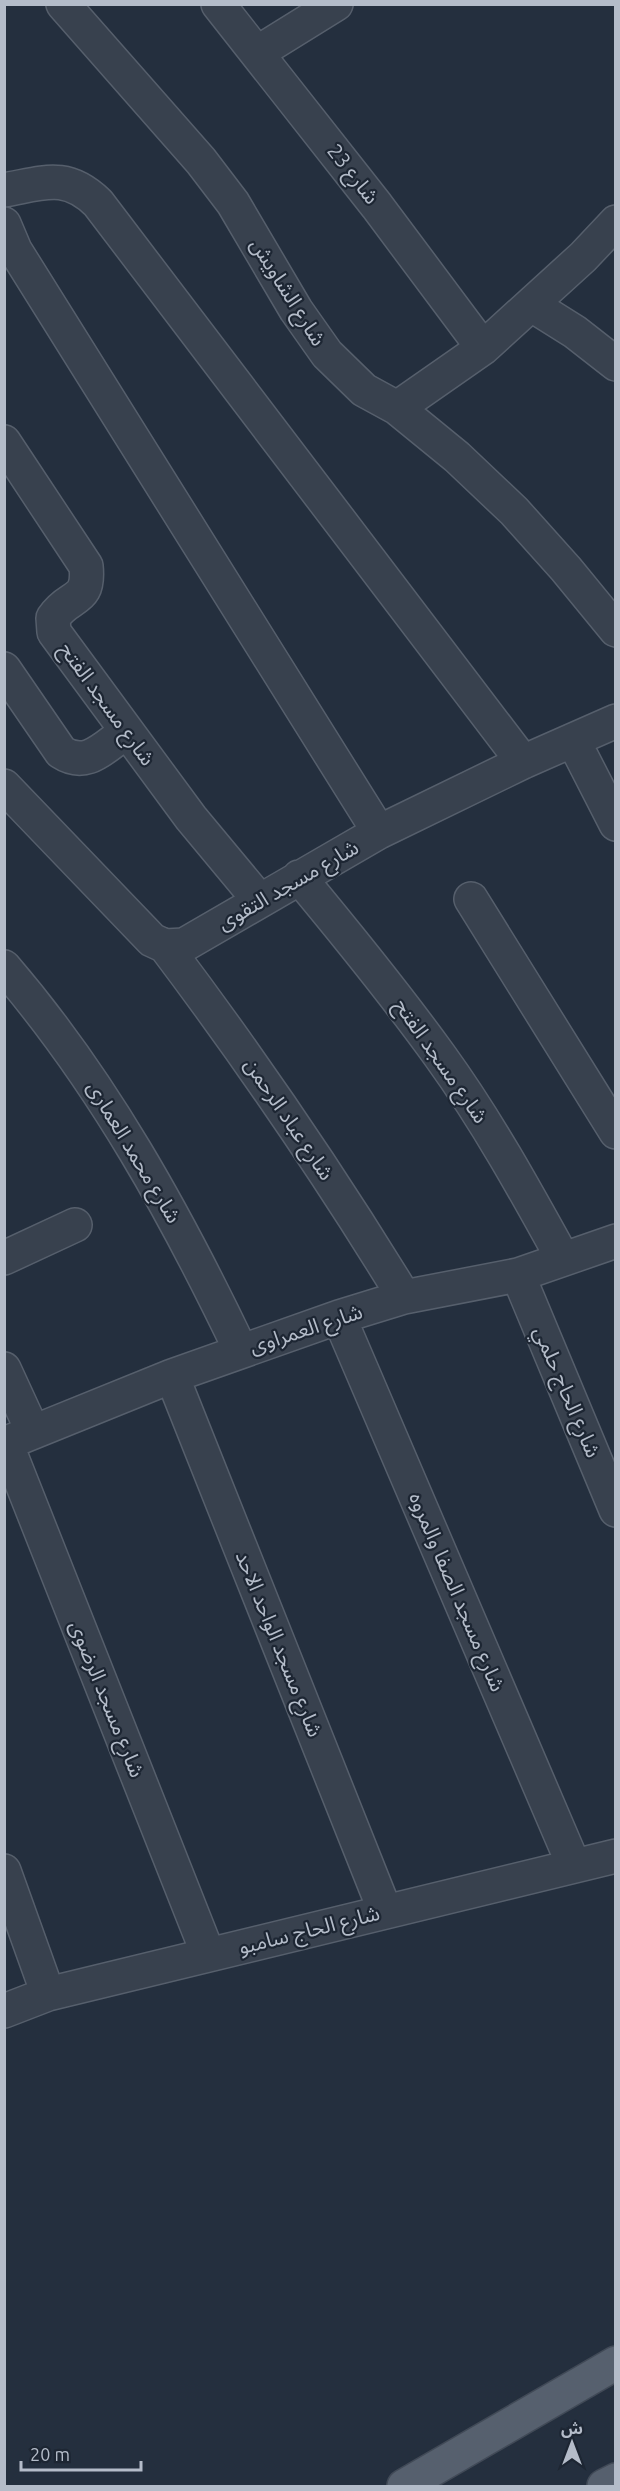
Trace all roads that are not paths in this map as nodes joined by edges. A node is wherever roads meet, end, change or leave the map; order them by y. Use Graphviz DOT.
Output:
graph roads {
  1 [pos="63,4"];
  2 [pos="218,4"];
  3 [pos="336,4"];
  4 [pos="257,53"];
  5 [pos="4,190"];
  6 [pos="615,222"];
  7 [pos="4,224"];
  8 [pos="532,305"];
  9 [pos="483,348"];
  10 [pos="615,364"];
  11 [pos="397,408"];
  12 [pos="4,442"];
  13 [pos="615,630"];
  14 [pos="4,669"];
  15 [pos="615,721"];
  16 [pos="126,732"];
  17 [pos="573,740"];
  18 [pos="523,762"];
  19 [pos="4,786"];
  20 [pos="615,824"];
  21 [pos="379,832"];
  22 [pos="299,878"];
  23 [pos="471,899"];
  24 [pos="260,901"];
  25 [pos="165,946"];
  26 [pos="4,967"];
  27 [pos="615,1132"];
  28 [pos="75,1225"];
  29 [pos="615,1243"];
  30 [pos="4,1258"];
  31 [pos="563,1259"];
  32 [pos="518,1275"];
  33 [pos="404,1298"];
  34 [pos="339,1317"];
  35 [pos="241,1351"];
  36 [pos="4,1368"];
  37 [pos="172,1376"];
  38 [pos="14,1440"];
  39 [pos="615,1509"];
  40 [pos="615,1856"];
  41 [pos="574,1866"];
  42 [pos="4,1871"];
  43 [pos="386,1911"];
  44 [pos="208,1954"];
  45 [pos="48,1994"];
  46 [pos="4,2011"];
  47 [pos="615,2364"];
  48 [pos="615,2480"];
  49 [pos="404,2487"];
  50 [pos="604,2487"];
  1 -- 11 [label="street, شارع الشاويش"];
  2 -- 4 [label="street, شارع 23"];
  3 -- 4 [label="street"];
  4 -- 9 [label="street, شارع 23"];
  5 -- 18 [label="street"];
  6 -- 8 [label="street"];
  7 -- 21 [label="street"];
  8 -- 9 [label="street"];
  8 -- 10 [label="street"];
  9 -- 11 [label="street"];
  11 -- 13 [label="street, شارع الشاويش"];
  12 -- 16 [label="street, شارع مسجد الفتح"];
  14 -- 16 [label="street"];
  15 -- 17 [label="street, شارع مسجد التقوى"];
  16 -- 24 [label="street, شارع مسجد الفتح"];
  17 -- 18 [label="street, شارع مسجد التقوى"];
  17 -- 20 [label="street"];
  18 -- 21 [label="street, شارع مسجد التقوى"];
  19 -- 25 [label="street"];
  21 -- 22 [label="street, شارع مسجد التقوى"];
  22 -- 24 [label="street, شارع مسجد التقوى"];
  22 -- 31 [label="street, شارع مسجد الفتح"];
  23 -- 27 [label="street"];
  24 -- 25 [label="street, شارع مسجد التقوى"];
  25 -- 33 [label="street, شارع عباد الرحمن"];
  26 -- 35 [label="street, شارع محمد العمارى"];
  28 -- 30 [label="street"];
  29 -- 31 [label="street, شارع العمراوى"];
  31 -- 32 [label="street, شارع العمراوى"];
  32 -- 33 [label="street, شارع العمراوى"];
  32 -- 39 [label="street, شارع الحاج حلمي"];
  33 -- 34 [label="street, شارع العمراوى"];
  34 -- 35 [label="street, شارع العمراوى"];
  34 -- 41 [label="street, شارع مسجد الصفا والمروه"];
  35 -- 37 [label="street, شارع العمراوى"];
  36 -- 38 [label="street, شارع مسجد الرضوى"];
  37 -- 38 [label="street, شارع العمراوى"];
  37 -- 43 [label="street, شارع مسجد الواحد الاحد"];
  38 -- 44 [label="street, شارع مسجد الرضوى"];
  40 -- 41 [label="street, شارع الحاج سامبو"];
  41 -- 43 [label="street, شارع الحاج سامبو"];
  42 -- 45 [label="street"];
  43 -- 44 [label="street, شارع الحاج سامبو"];
  44 -- 45 [label="street, شارع الحاج سامبو"];
  45 -- 46 [label="street, شارع الحاج سامبو"];
  47 -- 49 [label="main road"];
  48 -- 50 [label="main road"];
}
